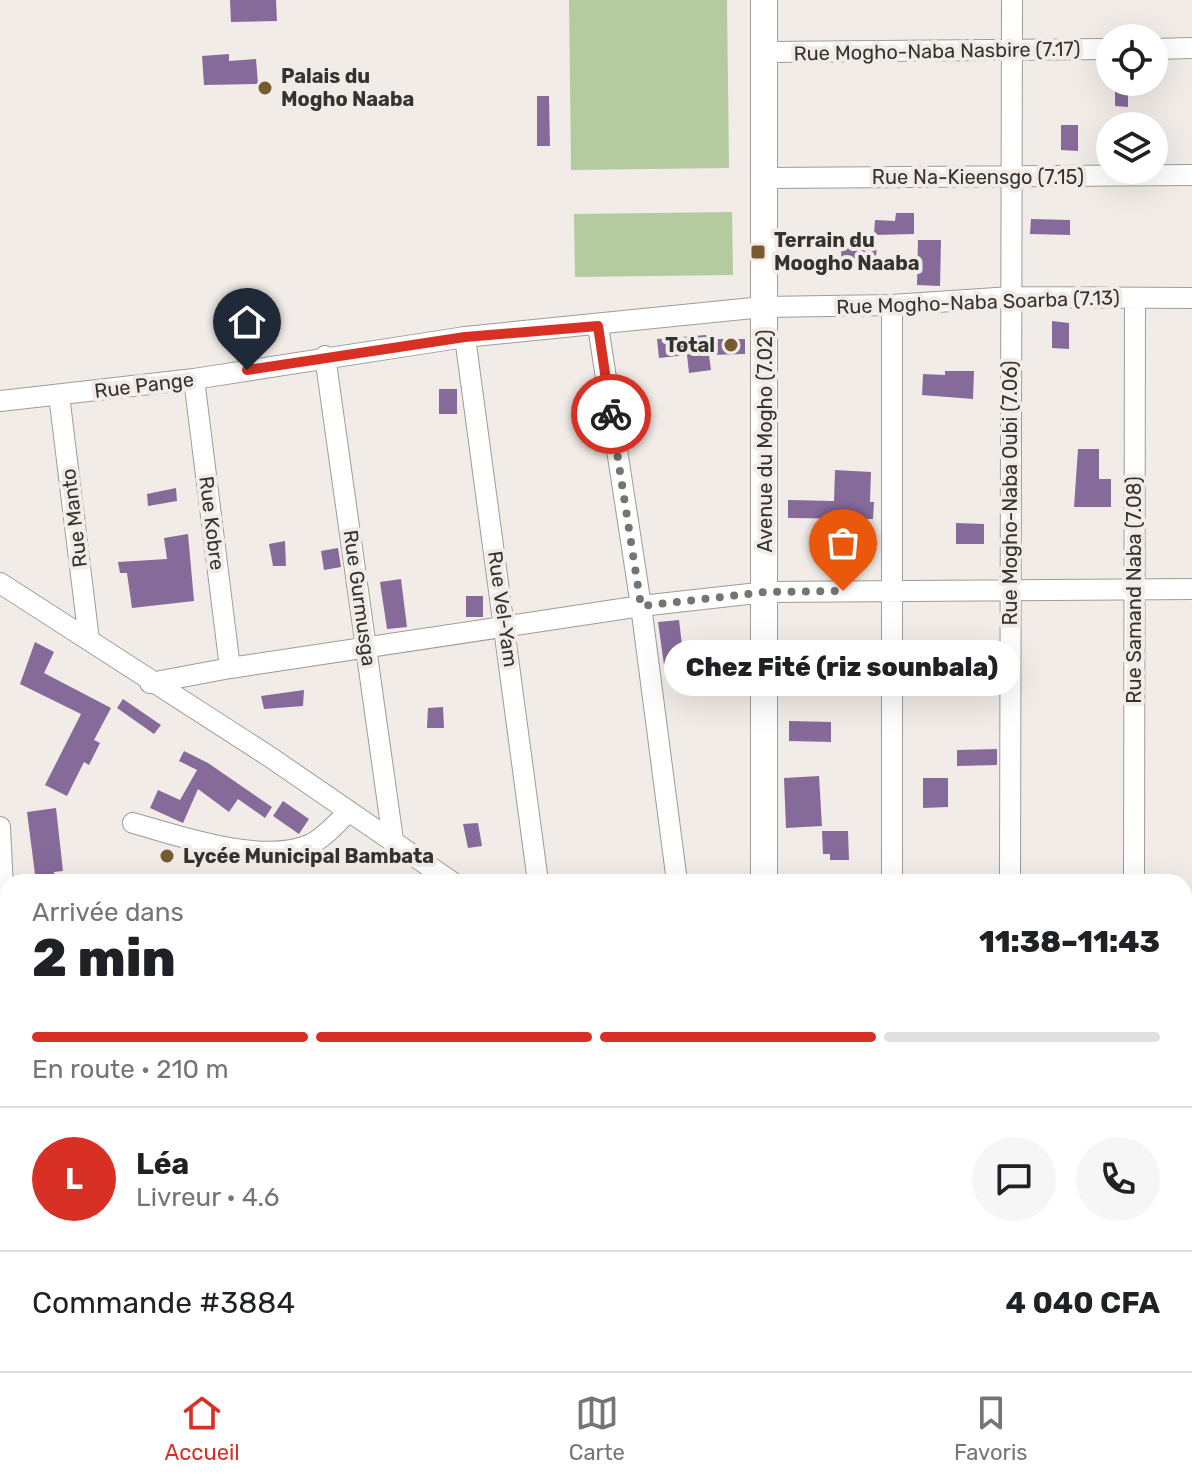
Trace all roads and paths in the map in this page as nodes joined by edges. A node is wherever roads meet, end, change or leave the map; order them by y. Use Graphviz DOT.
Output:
graph roads {
  1 [pos="764,0"];
  2 [pos="1012,0"];
  3 [pos="1192,48"];
  4 [pos="1096,49"];
  5 [pos="1168,49"];
  6 [pos="1011,50"];
  7 [pos="765,52"];
  8 [pos="1192,175"];
  9 [pos="1011,176"];
  10 [pos="764,178"];
  11 [pos="1011,297"];
  12 [pos="1135,298"];
  13 [pos="1192,298"];
  14 [pos="892,305"];
  15 [pos="763,307"];
  16 [pos="598,326"];
  17 [pos="465,337"];
  18 [pos="325,356"];
  19 [pos="194,379"];
  20 [pos="59,395"];
  21 [pos="0,401"];
  22 [pos="0,583"];
  23 [pos="1133,589"];
  24 [pos="1192,589"];
  25 [pos="1010,590"];
  26 [pos="894,591"];
  27 [pos="766,592"];
  28 [pos="641,606"];
  29 [pos="505,627"];
  30 [pos="89,640"];
  31 [pos="367,646"];
  32 [pos="230,668"];
  33 [pos="150,683"];
  34 [pos="349,811"];
  35 [pos="133,823"];
  36 [pos="0,827"];
  37 [pos="393,840"];
  38 [pos="1,874"];
  39 [pos="441,874"];
  40 [pos="537,874"];
  41 [pos="676,874"];
  42 [pos="764,874"];
  43 [pos="892,874"];
  44 [pos="1010,874"];
  45 [pos="1134,874"];
  1 -- 7 [label="main road, Avenue du Mogho (7.02)"];
  2 -- 6 [label="street, Rue Mogho-Naba Oubi (7.06)"];
  3 -- 5 [label="street"];
  4 -- 6 [label="street, Rue Mogho-Naba Nasbire (7.17)"];
  6 -- 7 [label="street, Rue Mogho-Naba Nasbire (7.17)"];
  6 -- 9 [label="street, Rue Mogho-Naba Oubi (7.06)"];
  7 -- 10 [label="main road, Avenue du Mogho (7.02)"];
  8 -- 9 [label="street, Rue Na-Kieensgo (7.15)"];
  9 -- 10 [label="street, Rue Na-Kieensgo (7.15)"];
  9 -- 11 [label="street, Rue Mogho-Naba Oubi (7.06)"];
  10 -- 15 [label="main road, Avenue du Mogho (7.02)"];
  11 -- 12 [label="street, Rue Mogho-Naba Soarba (7.13)"];
  11 -- 14 [label="street, Rue Mogho-Naba Soarba (7.13)"];
  11 -- 25 [label="street, Rue Mogho-Naba Oubi (7.06)"];
  12 -- 13 [label="street, Rue Mogho-Naba Soarba (7.13)"];
  12 -- 23 [label="street, Rue Samand Naba (7.08)"];
  14 -- 15 [label="street, Rue Mogho-Naba Soarba (7.13)"];
  14 -- 26 [label="street"];
  15 -- 16 [label="street, Rue Pange"];
  15 -- 27 [label="main road, Avenue du Mogho (7.02)"];
  16 -- 17 [label="street, Rue Pange"];
  16 -- 28 [label="street"];
  17 -- 18 [label="street, Rue Pange"];
  17 -- 29 [label="street, Rue Vel-Yam"];
  18 -- 19 [label="street, Rue Pange"];
  18 -- 31 [label="street, Rue Gurmusga"];
  19 -- 20 [label="street, Rue Pange"];
  19 -- 32 [label="street, Rue Kobre"];
  20 -- 21 [label="street, Rue Pange"];
  20 -- 30 [label="street, Rue Manto"];
  22 -- 30 [label="street"];
  23 -- 24 [label="street"];
  23 -- 25 [label="street"];
  23 -- 45 [label="street, Rue Samand Naba (7.08)"];
  25 -- 26 [label="street"];
  25 -- 44 [label="street, Rue Mogho-Naba Oubi (7.06)"];
  26 -- 27 [label="street"];
  26 -- 43 [label="street"];
  27 -- 28 [label="street"];
  27 -- 42 [label="main road, Avenue du Mogho (7.02)"];
  28 -- 29 [label="street"];
  28 -- 41 [label="street"];
  29 -- 31 [label="street"];
  29 -- 40 [label="street, Rue Vel-Yam"];
  30 -- 33 [label="street"];
  31 -- 32 [label="street"];
  31 -- 37 [label="street, Rue Gurmusga"];
  32 -- 33 [label="street"];
  33 -- 34 [label="street"];
  34 -- 35 [label="street"];
  34 -- 37 [label="street"];
  36 -- 38 [label="street"];
  37 -- 39 [label="street"];
}
